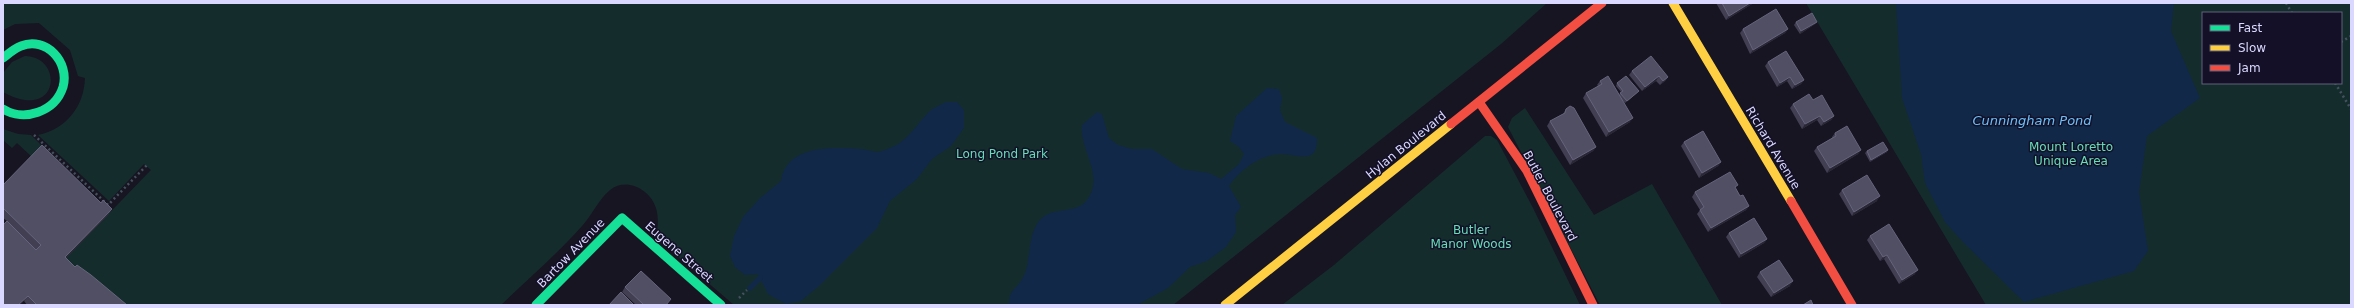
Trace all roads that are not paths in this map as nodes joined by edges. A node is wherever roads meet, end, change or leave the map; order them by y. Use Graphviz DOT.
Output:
graph roads {
  1 [pos="1602,3"];
  2 [pos="1673,3"];
  3 [pos="3,58"];
  4 [pos="1479,102"];
  5 [pos="3,109"];
  6 [pos="622,218"];
  7 [pos="536,305"];
  8 [pos="721,305"];
  9 [pos="1225,305"];
  10 [pos="1593,305"];
  11 [pos="1852,305"];
  1 -- 4 [label="street, Hylan Boulevard"];
  2 -- 11 [label="street, Richard Avenue"];
  3 -- 5 [label="street"];
  4 -- 9 [label="street, Hylan Boulevard"];
  4 -- 10 [label="street, Butler Boulevard"];
  6 -- 7 [label="street, Bartow Avenue"];
  6 -- 8 [label="street, Eugene Street"];
}
